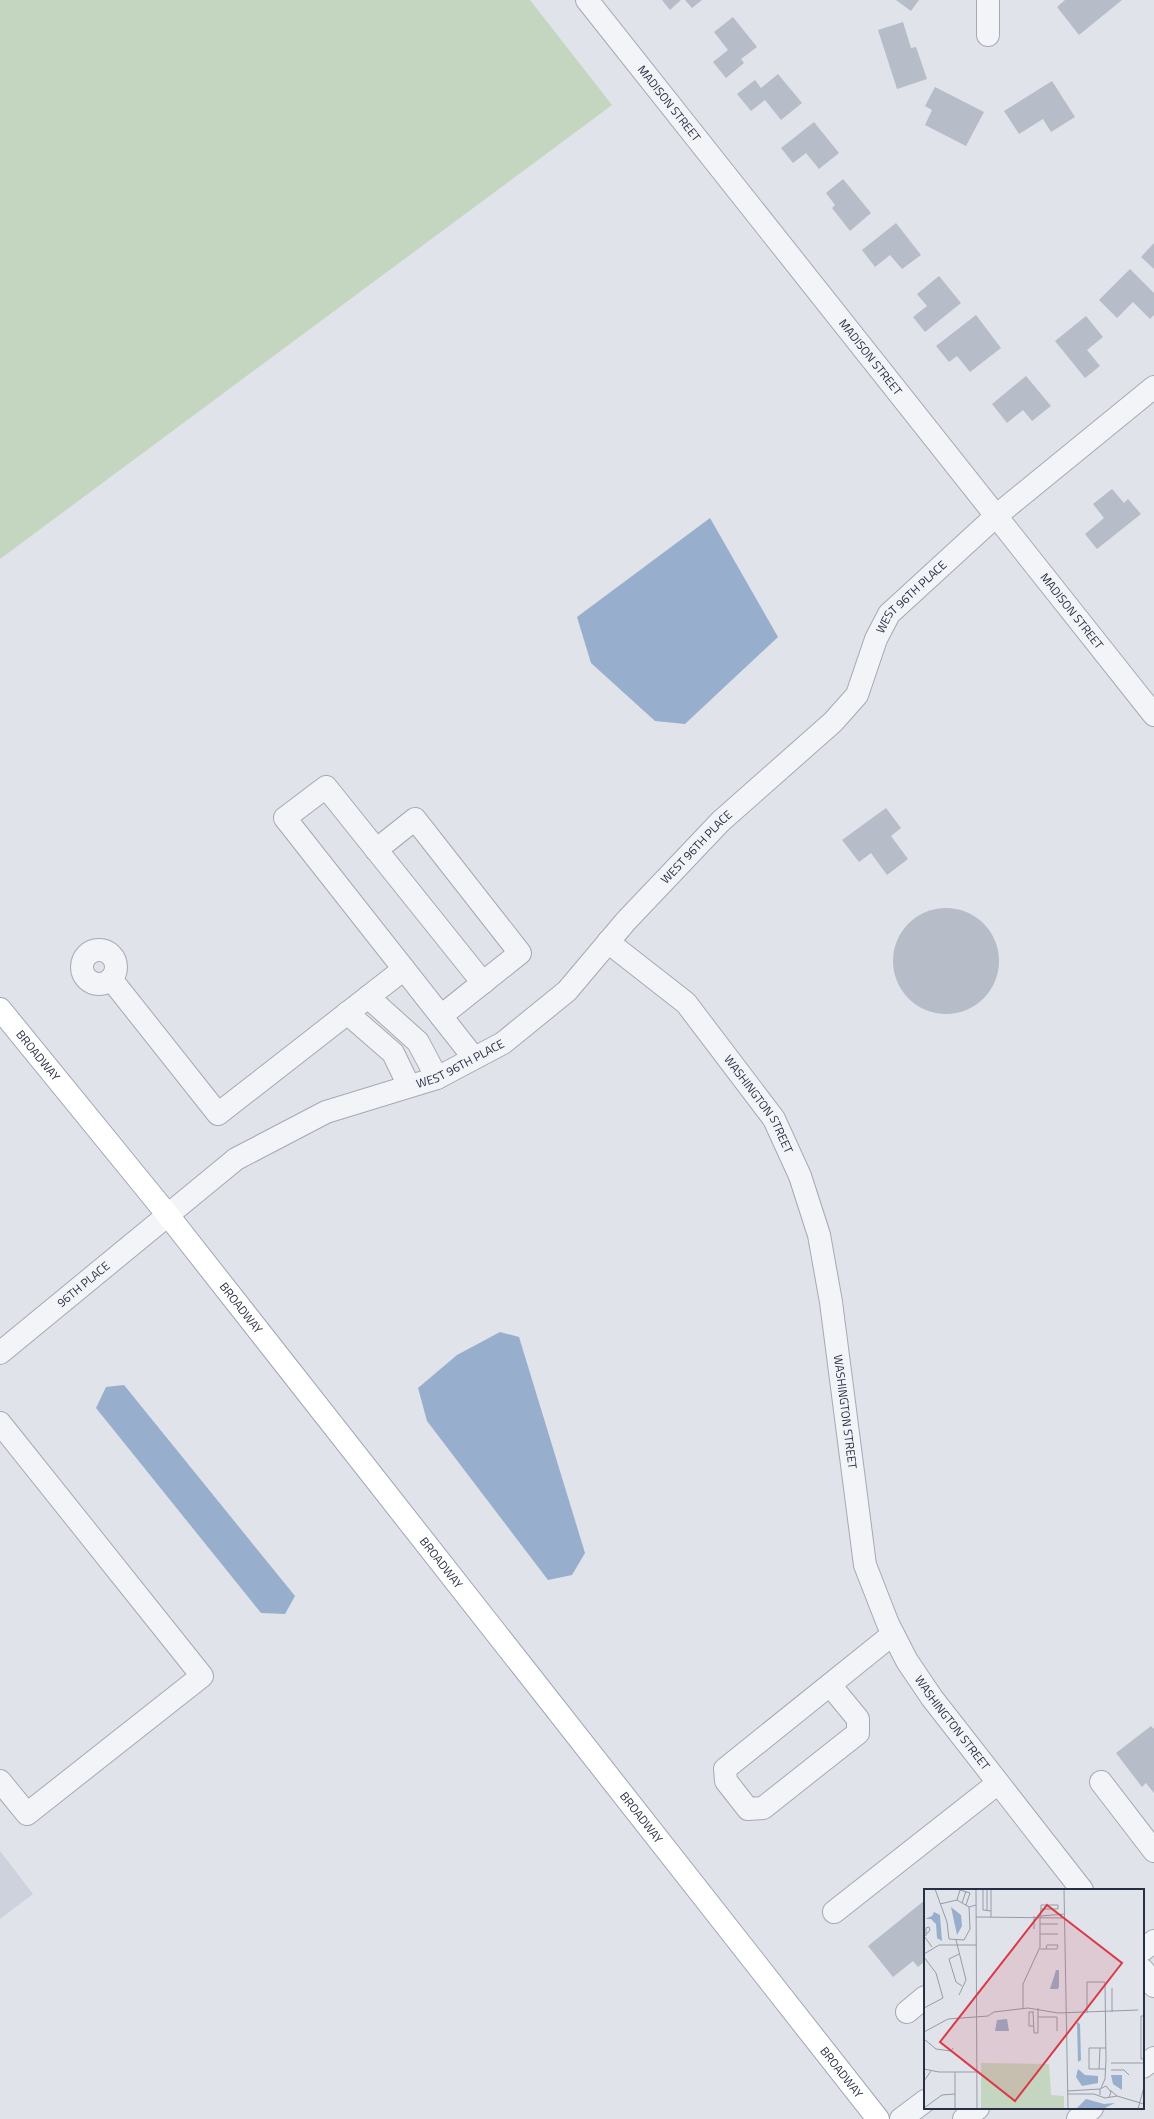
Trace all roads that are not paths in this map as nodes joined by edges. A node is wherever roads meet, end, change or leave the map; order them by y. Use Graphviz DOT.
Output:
graph roads {
  1 [pos="587,0"];
  2 [pos="988,0"];
  3 [pos="988,35"];
  4 [pos="1154,387"];
  5 [pos="996,516"];
  6 [pos="1154,714"];
  7 [pos="376,850"];
  8 [pos="608,942"];
  9 [pos="404,969"];
  10 [pos="111,979"];
  11 [pos="483,983"];
  12 [pos="368,997"];
  13 [pos="0,1009"];
  14 [pos="347,1013"];
  15 [pos="441,1016"];
  16 [pos="474,1058"];
  17 [pos="437,1078"];
  18 [pos="408,1086"];
  19 [pos="167,1214"];
  20 [pos="0,1354"];
  21 [pos="0,1423"];
  22 [pos="893,1634"];
  23 [pos="830,1685"];
  24 [pos="0,1781"];
  25 [pos="1101,1782"];
  26 [pos="998,1783"];
  27 [pos="1153,1847"];
  28 [pos="1073,1887"];
  29 [pos="834,1912"];
  30 [pos="1154,1941"];
  31 [pos="1144,1949"];
  32 [pos="1144,1971"];
  33 [pos="1154,1986"];
  34 [pos="924,1998"];
  35 [pos="907,2012"];
  36 [pos="1154,2058"];
  37 [pos="1144,2066"];
  38 [pos="924,2102"];
  39 [pos="977,2109"];
  40 [pos="1091,2109"];
  41 [pos="878,2119"];
  42 [pos="901,2119"];
  43 [pos="964,2119"];
  44 [pos="1078,2119"];
  1 -- 5 [label="street, MADISON STREET"];
  2 -- 3 [label="street"];
  4 -- 5 [label="street, WEST 96TH PLACE"];
  5 -- 6 [label="street, MADISON STREET"];
  5 -- 8 [label="street, WEST 96TH PLACE"];
  7 -- 9 [label="street"];
  7 -- 11 [label="street"];
  7 -- 11 [label="street"];
  8 -- 16 [label="street, WEST 96TH PLACE"];
  8 -- 22 [label="street, WASHINGTON STREET"];
  9 -- 12 [label="street"];
  9 -- 15 [label="street"];
  10 -- 14 [label="street"];
  11 -- 15 [label="street"];
  12 -- 14 [label="street"];
  12 -- 17 [label="street"];
  13 -- 19 [label="main road, BROADWAY"];
  14 -- 18 [label="street"];
  15 -- 16 [label="street"];
  16 -- 17 [label="street, WEST 96TH PLACE"];
  17 -- 18 [label="street, WEST 96TH PLACE"];
  18 -- 19 [label="street, WEST 96TH PLACE"];
  19 -- 20 [label="street, 96TH PLACE"];
  19 -- 41 [label="main road, BROADWAY"];
  21 -- 24 [label="street"];
  22 -- 23 [label="street"];
  22 -- 26 [label="street, WASHINGTON STREET"];
  23 -- 23 [label="street"];
  25 -- 27 [label="street"];
  26 -- 28 [label="street, WASHINGTON STREET"];
  26 -- 29 [label="street"];
  30 -- 31 [label="street"];
  32 -- 33 [label="street"];
  34 -- 35 [label="street"];
  36 -- 37 [label="street"];
  38 -- 42 [label="street"];
  39 -- 43 [label="street"];
  40 -- 44 [label="street"];
}
